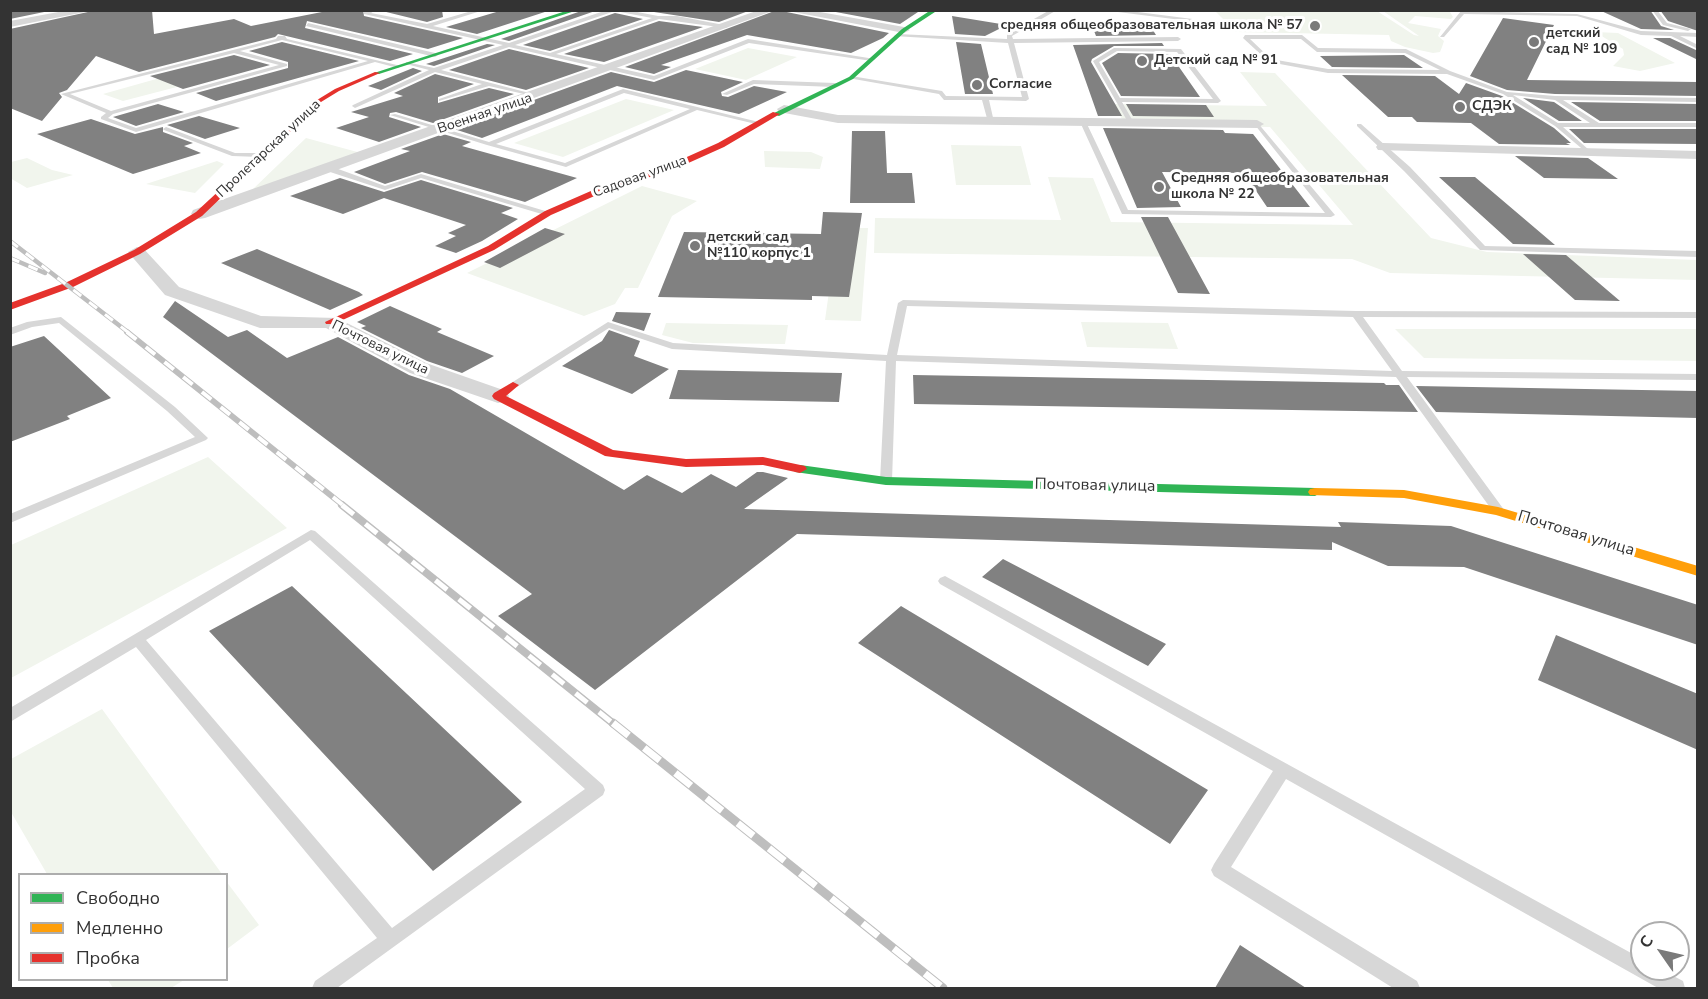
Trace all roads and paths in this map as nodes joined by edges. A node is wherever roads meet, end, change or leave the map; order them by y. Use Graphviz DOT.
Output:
graph roads {
  1 [pos="90,10"];
  2 [pos="374,10"];
  3 [pos="482,10"];
  4 [pos="576,10"];
  5 [pos="615,10"];
  6 [pos="770,10"];
  7 [pos="788,10"];
  8 [pos="936,10"];
  9 [pos="1055,10"];
  10 [pos="1104,10"];
  11 [pos="1654,10"];
  12 [pos="659,17"];
  13 [pos="1221,23"];
  14 [pos="10,24"];
  15 [pos="308,25"];
  16 [pos="427,26"];
  17 [pos="726,26"];
  18 [pos="901,33"];
  19 [pos="1698,33"];
  20 [pos="1672,34"];
  21 [pos="1442,36"];
  22 [pos="285,38"];
  23 [pos="485,39"];
  24 [pos="1178,39"];
  25 [pos="1009,41"];
  26 [pos="509,44"];
  27 [pos="1698,46"];
  28 [pos="234,51"];
  29 [pos="550,54"];
  30 [pos="435,55"];
  31 [pos="872,59"];
  32 [pos="373,61"];
  33 [pos="403,64"];
  34 [pos="611,69"];
  35 [pos="434,70"];
  36 [pos="1448,72"];
  37 [pos="851,78"];
  38 [pos="489,84"];
  39 [pos="835,85"];
  40 [pos="58,91"];
  41 [pos="1505,93"];
  42 [pos="725,94"];
  43 [pos="535,96"];
  44 [pos="985,98"];
  45 [pos="1555,98"];
  46 [pos="441,100"];
  47 [pos="1118,100"];
  48 [pos="1698,100"];
  49 [pos="355,106"];
  50 [pos="697,108"];
  51 [pos="784,109"];
  52 [pos="111,113"];
  53 [pos="393,115"];
  54 [pos="991,122"];
  55 [pos="1083,122"];
  56 [pos="760,123"];
  57 [pos="1131,123"];
  58 [pos="1257,124"];
  59 [pos="1596,124"];
  60 [pos="1359,125"];
  61 [pos="1557,125"];
  62 [pos="1698,125"];
  63 [pos="166,129"];
  64 [pos="440,129"];
  65 [pos="489,144"];
  66 [pos="1383,147"];
  67 [pos="1587,152"];
  68 [pos="1698,154"];
  69 [pos="260,155"];
  70 [pos="327,168"];
  71 [pos="548,213"];
  72 [pos="199,214"];
  73 [pos="137,252"];
  74 [pos="1698,254"];
  75 [pos="10,307"];
  76 [pos="1356,314"];
  77 [pos="1698,315"];
  78 [pos="330,322"];
  79 [pos="10,332"];
  80 [pos="891,358"];
  81 [pos="1399,374"];
  82 [pos="1698,377"];
  83 [pos="505,390"];
  84 [pos="886,481"];
  85 [pos="1498,511"];
  86 [pos="10,519"];
  87 [pos="1698,571"];
  88 [pos="945,581"];
  89 [pos="138,640"];
  90 [pos="10,716"];
  91 [pos="1283,770"];
  92 [pos="390,940"];
  93 [pos="322,988"];
  94 [pos="1410,988"];
  95 [pos="1676,988"];
  1 -- 14 [label="street"];
  2 -- 16 [label="lane"];
  3 -- 16 [label="lane"];
  4 -- 23 [label="street, Пролетарская улица"];
  5 -- 12 [label="lane"];
  5 -- 26 [label="lane"];
  6 -- 17 [label="street, Военная улица"];
  7 -- 18 [label="street"];
  8 -- 18 [label="street, Садовая улица"];
  9 -- 25 [label="lane"];
  10 -- 13 [label="lane"];
  11 -- 19 [label="lane"];
  12 -- 17 [label="lane"];
  12 -- 29 [label="lane"];
  15 -- 30 [label="lane"];
  16 -- 23 [label="lane"];
  17 -- 34 [label="street, Военная улица"];
  18 -- 25 [label="lane"];
  18 -- 31 [label="street, Садовая улица"];
  19 -- 20 [label="lane"];
  20 -- 21 [label="lane"];
  20 -- 27 [label="lane"];
  22 -- 28 [label="lane"];
  22 -- 32 [label="lane"];
  22 -- 40 [label="lane"];
  23 -- 26 [label="lane"];
  23 -- 30 [label="street, Пролетарская улица"];
  24 -- 25 [label="lane"];
  25 -- 44 [label="lane"];
  26 -- 29 [label="lane"];
  26 -- 35 [label="lane"];
  28 -- 52 [label="lane"];
  28 -- 52 [label="lane"];
  29 -- 34 [label="lane"];
  30 -- 33 [label="street, Пролетарская улица"];
  31 -- 34 [label="lane"];
  31 -- 37 [label="street, Садовая улица"];
  32 -- 33 [label="lane"];
  32 -- 52 [label="lane"];
  33 -- 35 [label="lane"];
  33 -- 69 [label="street, Пролетарская улица"];
  34 -- 43 [label="street, Военная улица"];
  35 -- 38 [label="lane"];
  35 -- 49 [label="lane"];
  36 -- 36 [label="lane"];
  36 -- 41 [label="lane"];
  37 -- 39 [label="street, Садовая улица"];
  37 -- 44 [label="lane"];
  38 -- 43 [label="lane"];
  38 -- 46 [label="lane"];
  39 -- 42 [label="lane"];
  39 -- 51 [label="street, Садовая улица"];
  41 -- 45 [label="lane"];
  41 -- 61 [label="lane"];
  43 -- 64 [label="street, Военная улица"];
  44 -- 54 [label="lane"];
  45 -- 48 [label="lane"];
  45 -- 59 [label="lane"];
  47 -- 47 [label="lane"];
  47 -- 57 [label="lane"];
  50 -- 56 [label="lane"];
  50 -- 65 [label="lane"];
  50 -- 65 [label="lane"];
  51 -- 54 [label="street"];
  51 -- 56 [label="street, Садовая улица"];
  53 -- 64 [label="lane"];
  54 -- 55 [label="street"];
  55 -- 57 [label="street"];
  55 -- 58 [label="lane"];
  56 -- 71 [label="street, Садовая улица"];
  57 -- 58 [label="street"];
  59 -- 61 [label="lane"];
  59 -- 62 [label="lane"];
  60 -- 66 [label="lane"];
  61 -- 67 [label="lane"];
  63 -- 69 [label="lane"];
  64 -- 65 [label="lane"];
  64 -- 70 [label="street, Военная улица"];
  66 -- 67 [label="street"];
  66 -- 74 [label="lane"];
  67 -- 68 [label="street"];
  69 -- 72 [label="street, Пролетарская улица"];
  70 -- 71 [label="lane"];
  70 -- 72 [label="street, Военная улица"];
  71 -- 78 [label="street, Садовая улица"];
  72 -- 73 [label="street, Пролетарская улица"];
  73 -- 75 [label="street, Пролетарская улица"];
  73 -- 78 [label="street, Почтовая улица"];
  76 -- 77 [label="lane"];
  76 -- 80 [label="lane"];
  76 -- 81 [label="lane"];
  78 -- 83 [label="street, Почтовая улица"];
  79 -- 86 [label="lane"];
  80 -- 81 [label="lane"];
  80 -- 83 [label="lane"];
  80 -- 84 [label="lane"];
  81 -- 82 [label="lane"];
  81 -- 85 [label="lane"];
  83 -- 84 [label="street, Почтовая улица"];
  84 -- 85 [label="street, Почтовая улица"];
  85 -- 87 [label="street, Почтовая улица"];
  88 -- 91 [label="lane"];
  89 -- 90 [label="lane"];
  89 -- 92 [label="lane"];
  89 -- 92 [label="lane"];
  91 -- 94 [label="lane"];
  91 -- 95 [label="lane"];
  92 -- 93 [label="lane"];
}
